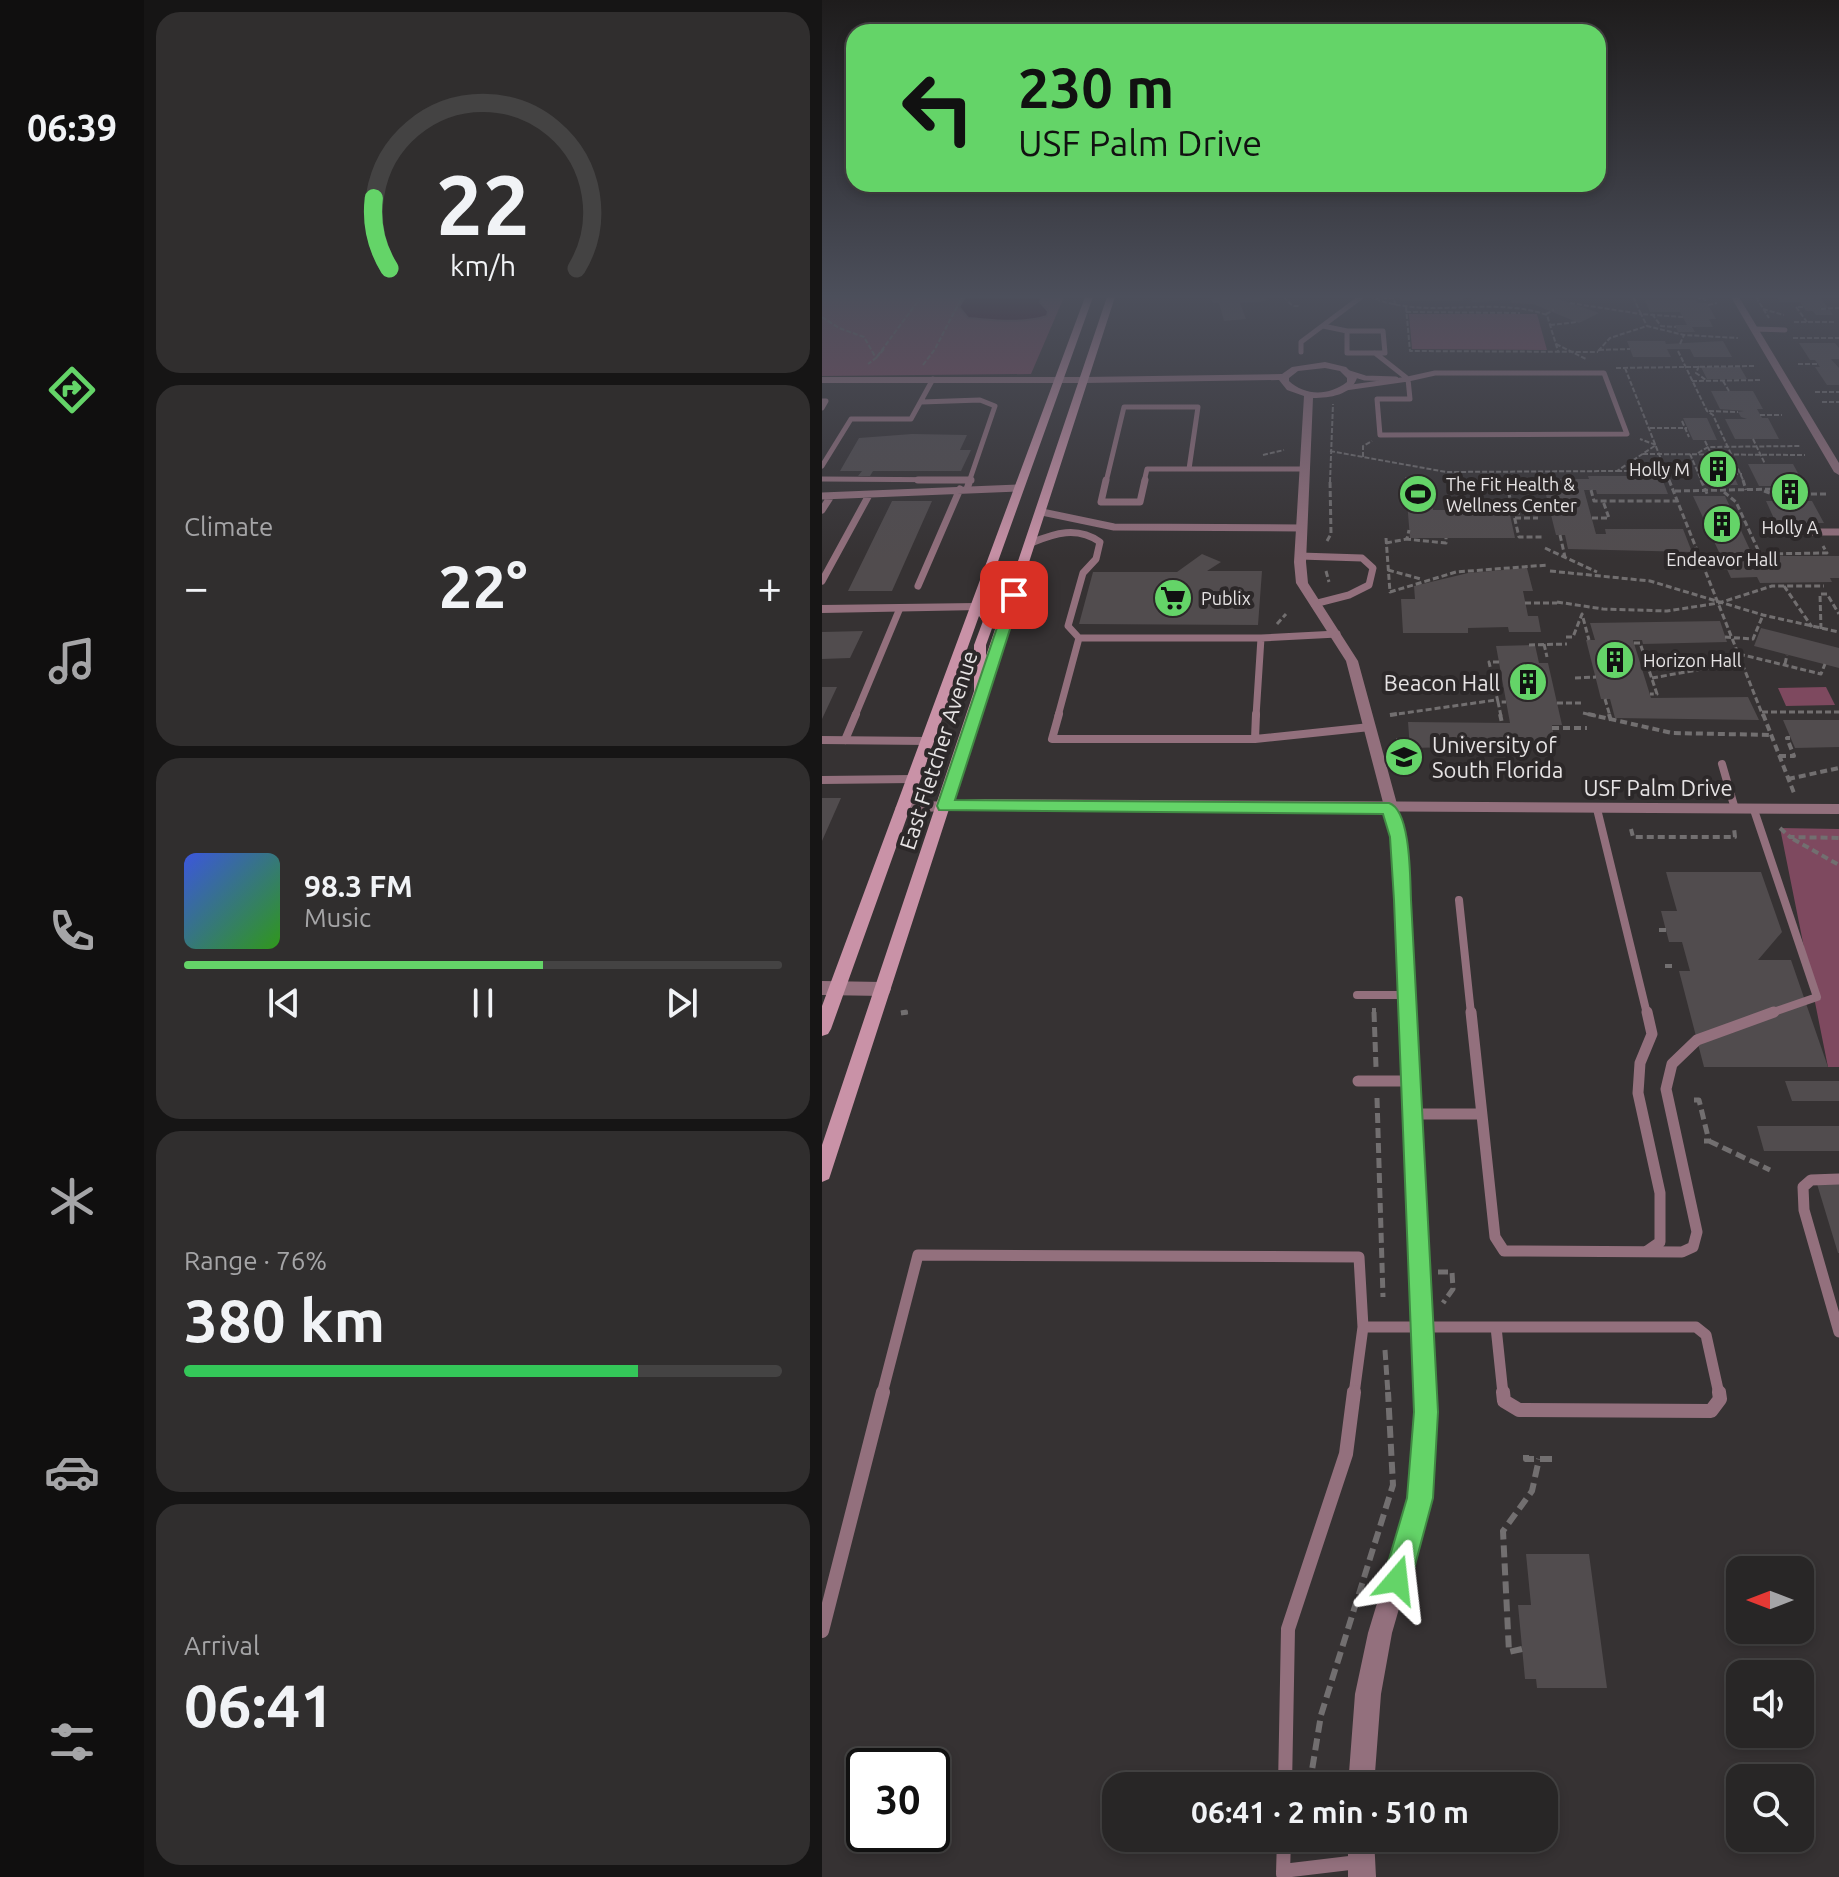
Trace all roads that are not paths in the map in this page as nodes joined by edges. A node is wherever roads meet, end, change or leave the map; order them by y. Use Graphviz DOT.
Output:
graph roads {
  1 [pos="930,385"];
  2 [pos="1056,385"];
  3 [pos="1084,385"];
  4 [pos="1287,385"];
  5 [pos="1349,385"];
  6 [pos="1386,385"];
  7 [pos="1409,385"];
  8 [pos="1608,385"];
  9 [pos="1788,385"];
  10 [pos="1345,388"];
  11 [pos="1308,394"];
  12 [pos="822,401"];
  13 [pos="921,402"];
  14 [pos="822,408"];
  15 [pos="822,466"];
  16 [pos="1189,469"];
  17 [pos="1305,469"];
  18 [pos="1839,470"];
  19 [pos="822,479"];
  20 [pos="971,480"];
  21 [pos="1019,488"];
  22 [pos="964,489"];
  23 [pos="869,495"];
  24 [pos="822,496"];
  25 [pos="831,496"];
  26 [pos="822,510"];
  27 [pos="1042,512"];
  28 [pos="1302,528"];
  29 [pos="1782,532"];
  30 [pos="1839,532"];
  31 [pos="1031,543"];
  32 [pos="1300,556"];
  33 [pos="822,581"];
  34 [pos="918,586"];
  35 [pos="1314,604"];
  36 [pos="976,607"];
  37 [pos="900,608"];
  38 [pos="822,609"];
  39 [pos="1337,634"];
  40 [pos="1079,638"];
  41 [pos="1261,638"];
  42 [pos="980,699"];
  43 [pos="1370,727"];
  44 [pos="1255,739"];
  45 [pos="822,740"];
  46 [pos="845,740"];
  47 [pos="927,741"];
  48 [pos="1722,764"];
  49 [pos="913,779"];
  50 [pos="822,780"];
  51 [pos="945,806"];
  52 [pos="902,808"];
  53 [pos="1389,808"];
  54 [pos="1597,809"];
  55 [pos="1735,809"];
  56 [pos="1839,809"];
  57 [pos="1754,810"];
  58 [pos="1459,900"];
  59 [pos="830,988"];
  60 [pos="883,989"];
  61 [pos="1357,995"];
  62 [pos="1408,995"];
  63 [pos="822,1029"];
  64 [pos="1358,1081"];
  65 [pos="1410,1081"];
  66 [pos="1413,1114"];
  67 [pos="1481,1114"];
  68 [pos="822,1173"];
  69 [pos="1839,1179"];
  70 [pos="1646,1252"];
  71 [pos="1363,1327"];
  72 [pos="1423,1327"];
  73 [pos="1496,1327"];
  74 [pos="1839,1332"];
  75 [pos="822,1631"];
  76 [pos="1285,1772"];
  77 [pos="1362,1772"];
  78 [pos="1284,1852"];
  79 [pos="1362,1859"];
  80 [pos="1283,1874"];
  1 -- 13 [label="lane"];
  2 -- 21 [label="main road, East Fletcher Avenue"];
  3 -- 27 [label="main road, East Fletcher Avenue"];
  4 -- 11 [label="street"];
  5 -- 10 [label="street"];
  6 -- 10 [label="lane"];
  7 -- 8 [label="lane"];
  9 -- 18 [label="street"];
  10 -- 11 [label="street"];
  11 -- 17 [label="street"];
  12 -- 14 [label="lane"];
  13 -- 15 [label="lane"];
  13 -- 20 [label="lane"];
  16 -- 16 [label="lane"];
  16 -- 17 [label="lane"];
  17 -- 28 [label="street"];
  19 -- 20 [label="lane"];
  20 -- 22 [label="lane"];
  21 -- 22 [label="lane"];
  21 -- 36 [label="main road, East Fletcher Avenue"];
  22 -- 23 [label="lane"];
  22 -- 34 [label="lane"];
  23 -- 25 [label="lane"];
  23 -- 33 [label="lane"];
  24 -- 25 [label="lane"];
  25 -- 26 [label="lane"];
  27 -- 28 [label="lane"];
  27 -- 31 [label="main road, East Fletcher Avenue"];
  28 -- 32 [label="street"];
  29 -- 30 [label="lane"];
  31 -- 40 [label="lane"];
  31 -- 42 [label="main road, East Fletcher Avenue"];
  32 -- 35 [label="street"];
  32 -- 35 [label="lane"];
  35 -- 39 [label="street"];
  36 -- 37 [label="street"];
  36 -- 42 [label="main road"];
  36 -- 47 [label="main road, East Fletcher Avenue"];
  37 -- 38 [label="street"];
  37 -- 46 [label="lane"];
  39 -- 41 [label="lane"];
  39 -- 43 [label="street"];
  40 -- 41 [label="lane"];
  40 -- 44 [label="lane"];
  41 -- 44 [label="lane"];
  42 -- 51 [label="main road, East Fletcher Avenue"];
  43 -- 44 [label="lane"];
  43 -- 53 [label="street"];
  45 -- 46 [label="street"];
  46 -- 47 [label="street"];
  47 -- 49 [label="main road, East Fletcher Avenue"];
  48 -- 55 [label="lane"];
  49 -- 50 [label="lane"];
  49 -- 52 [label="main road, East Fletcher Avenue"];
  51 -- 52 [label="street, USF Palm Drive"];
  51 -- 53 [label="street, USF Palm Drive"];
  51 -- 60 [label="main road, East Fletcher Avenue"];
  52 -- 59 [label="main road, East Fletcher Avenue"];
  53 -- 54 [label="street, USF Palm Drive"];
  53 -- 62 [label="street"];
  54 -- 55 [label="street, USF Palm Drive"];
  54 -- 70 [label="lane"];
  55 -- 57 [label="street, USF Palm Drive"];
  56 -- 57 [label="street, USF Palm Drive"];
  57 -- 70 [label="lane"];
  58 -- 67 [label="lane"];
  59 -- 60 [label="street"];
  59 -- 63 [label="main road, East Fletcher Avenue"];
  60 -- 68 [label="main road, East Fletcher Avenue"];
  61 -- 62 [label="lane"];
  62 -- 65 [label="street"];
  64 -- 65 [label="lane"];
  65 -- 66 [label="street"];
  66 -- 67 [label="lane"];
  66 -- 72 [label="street"];
  67 -- 70 [label="lane"];
  69 -- 74 [label="lane"];
  71 -- 72 [label="lane"];
  71 -- 75 [label="lane"];
  71 -- 76 [label="lane"];
  72 -- 73 [label="lane"];
  72 -- 77 [label="street"];
  73 -- 73 [label="lane"];
  78 -- 80 [label="lane"];
  79 -- 80 [label="lane"];
}
